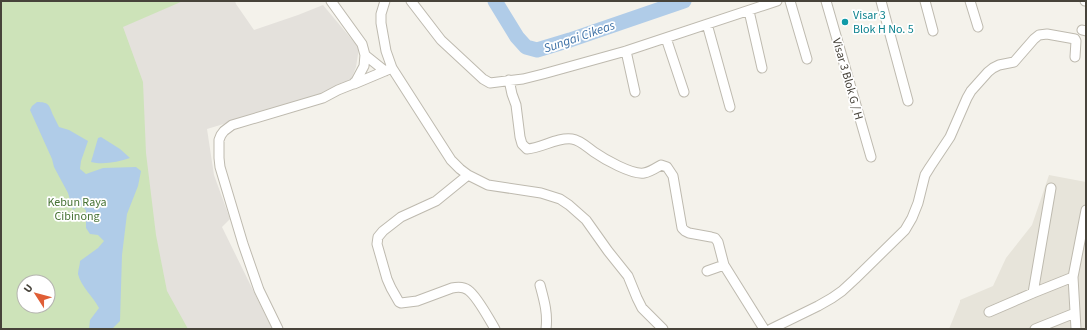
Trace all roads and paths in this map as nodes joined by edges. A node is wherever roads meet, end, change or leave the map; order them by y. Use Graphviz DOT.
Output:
graph roads {
  1 [pos="331,1"];
  2 [pos="385,1"];
  3 [pos="411,1"];
  4 [pos="777,1"];
  5 [pos="790,1"];
  6 [pos="826,1"];
  7 [pos="881,1"];
  8 [pos="925,1"];
  9 [pos="970,1"];
  10 [pos="749,10"];
  11 [pos="707,24"];
  12 [pos="978,27"];
  13 [pos="933,31"];
  14 [pos="666,38"];
  15 [pos="626,51"];
  16 [pos="365,55"];
  17 [pos="1075,57"];
  18 [pos="807,59"];
  19 [pos="762,68"];
  20 [pos="388,70"];
  21 [pos="509,80"];
  22 [pos="353,84"];
  23 [pos="635,92"];
  24 [pos="684,92"];
  25 [pos="908,101"];
  26 [pos="730,107"];
  27 [pos="871,157"];
  28 [pos="468,175"];
  29 [pos="1051,188"];
  30 [pos="1086,210"];
  31 [pos="1082,246"];
  32 [pos="724,265"];
  33 [pos="707,271"];
  34 [pos="1073,277"];
  35 [pos="540,285"];
  36 [pos="1033,293"];
  37 [pos="989,312"];
  38 [pos="1075,313"];
  39 [pos="278,329"];
  40 [pos="495,329"];
  41 [pos="546,329"];
  42 [pos="663,329"];
  43 [pos="764,329"];
  44 [pos="772,329"];
  45 [pos="1035,329"];
  46 [pos="1076,329"];
  1 -- 16 [label="street"];
  2 -- 20 [label="street"];
  3 -- 21 [label="street"];
  4 -- 10 [label="street"];
  5 -- 18 [label="street"];
  6 -- 27 [label="street, Visar 3 Blok G / H"];
  7 -- 25 [label="street"];
  8 -- 13 [label="street"];
  9 -- 12 [label="street"];
  10 -- 11 [label="street"];
  10 -- 19 [label="street"];
  11 -- 14 [label="street"];
  11 -- 26 [label="street"];
  14 -- 15 [label="street"];
  14 -- 24 [label="street"];
  15 -- 21 [label="street"];
  15 -- 23 [label="street"];
  16 -- 20 [label="street"];
  16 -- 22 [label="street"];
  17 -- 44 [label="street"];
  20 -- 22 [label="street"];
  20 -- 28 [label="street"];
  21 -- 32 [label="street"];
  22 -- 39 [label="street"];
  28 -- 40 [label="street"];
  28 -- 42 [label="street"];
  29 -- 36 [label="street"];
  30 -- 31 [label="street"];
  31 -- 34 [label="street"];
  32 -- 33 [label="street"];
  32 -- 43 [label="street"];
  34 -- 36 [label="street"];
  34 -- 38 [label="street"];
  35 -- 41 [label="street"];
  36 -- 37 [label="street"];
  38 -- 45 [label="street"];
  38 -- 46 [label="street"];
}
